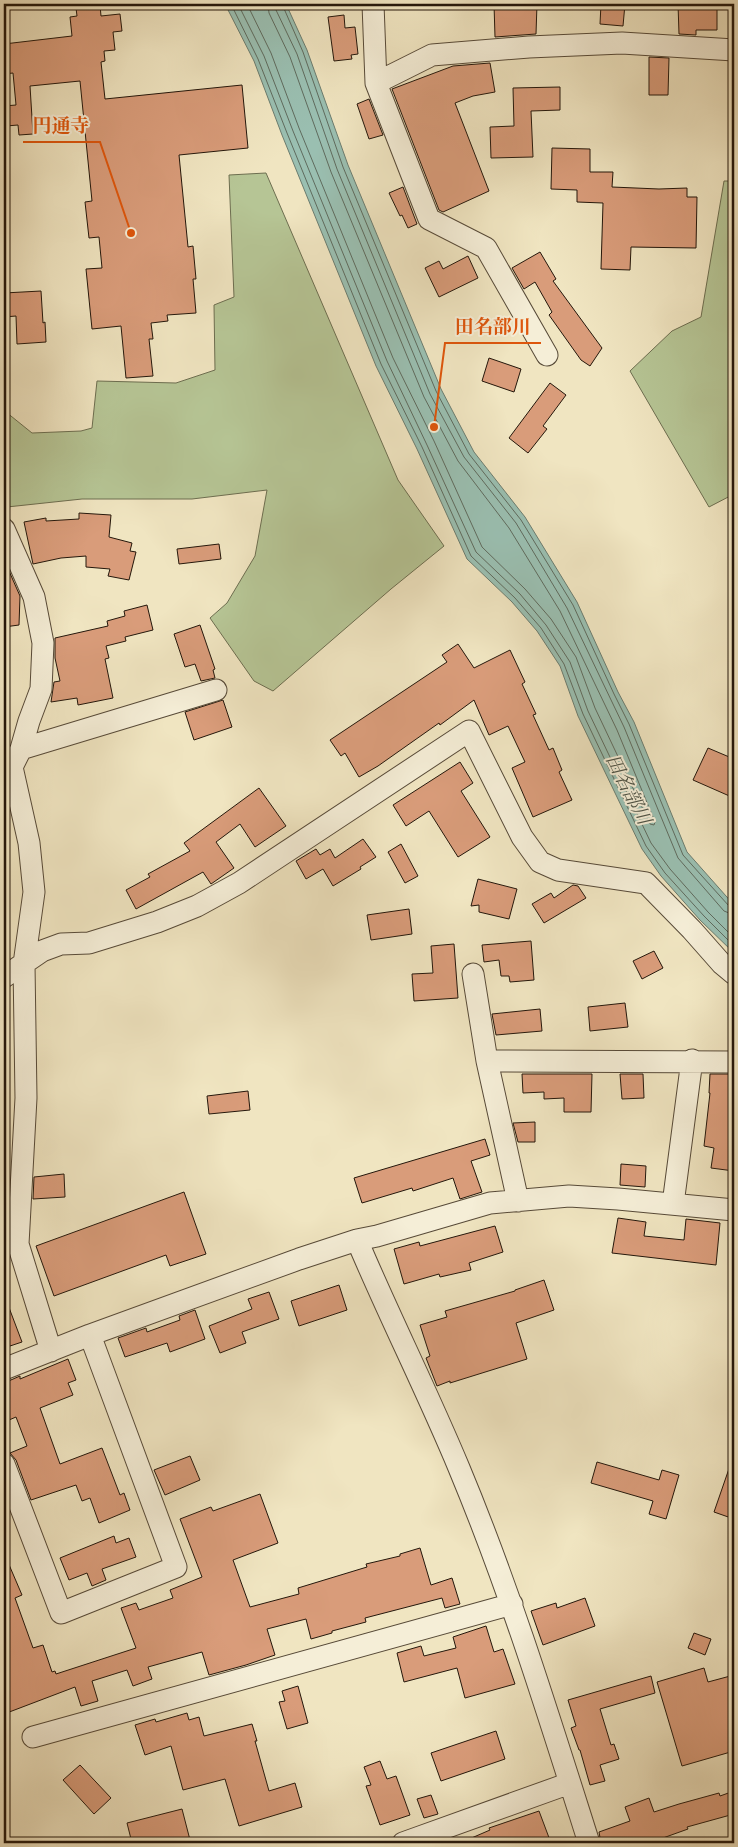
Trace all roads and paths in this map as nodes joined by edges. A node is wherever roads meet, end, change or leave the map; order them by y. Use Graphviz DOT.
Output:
graph roads {
  1 [pos="373,4"];
  2 [pos="734,50"];
  3 [pos="376,83"];
  4 [pos="548,355"];
  5 [pos="4,528"];
  6 [pos="216,690"];
  7 [pos="21,750"];
  8 [pos="24,964"];
  9 [pos="473,974"];
  10 [pos="734,974"];
  11 [pos="4,977"];
  12 [pos="692,1060"];
  13 [pos="487,1061"];
  14 [pos="734,1062"];
  15 [pos="518,1201"];
  16 [pos="673,1204"];
  17 [pos="734,1210"];
  18 [pos="357,1240"];
  19 [pos="90,1335"];
  20 [pos="51,1351"];
  21 [pos="4,1369"];
  22 [pos="4,1464"];
  23 [pos="512,1604"];
  24 [pos="33,1737"];
  25 [pos="570,1783"];
  26 [pos="403,1843"];
  27 [pos="588,1843"];
  1 -- 3 [label="street"];
  2 -- 3 [label="street"];
  3 -- 4 [label="street"];
  5 -- 7 [label="street"];
  6 -- 7 [label="street"];
  7 -- 8 [label="street"];
  8 -- 10 [label="street"];
  8 -- 11 [label="street"];
  8 -- 20 [label="street"];
  9 -- 13 [label="street"];
  12 -- 13 [label="street"];
  12 -- 14 [label="street"];
  12 -- 16 [label="street"];
  13 -- 15 [label="street"];
  15 -- 16 [label="street"];
  15 -- 18 [label="street"];
  16 -- 17 [label="street"];
  18 -- 19 [label="street"];
  18 -- 23 [label="street"];
  19 -- 20 [label="street"];
  19 -- 22 [label="street"];
  20 -- 21 [label="street"];
  23 -- 24 [label="street"];
  23 -- 25 [label="street"];
  25 -- 26 [label="street"];
  25 -- 27 [label="street"];
}
